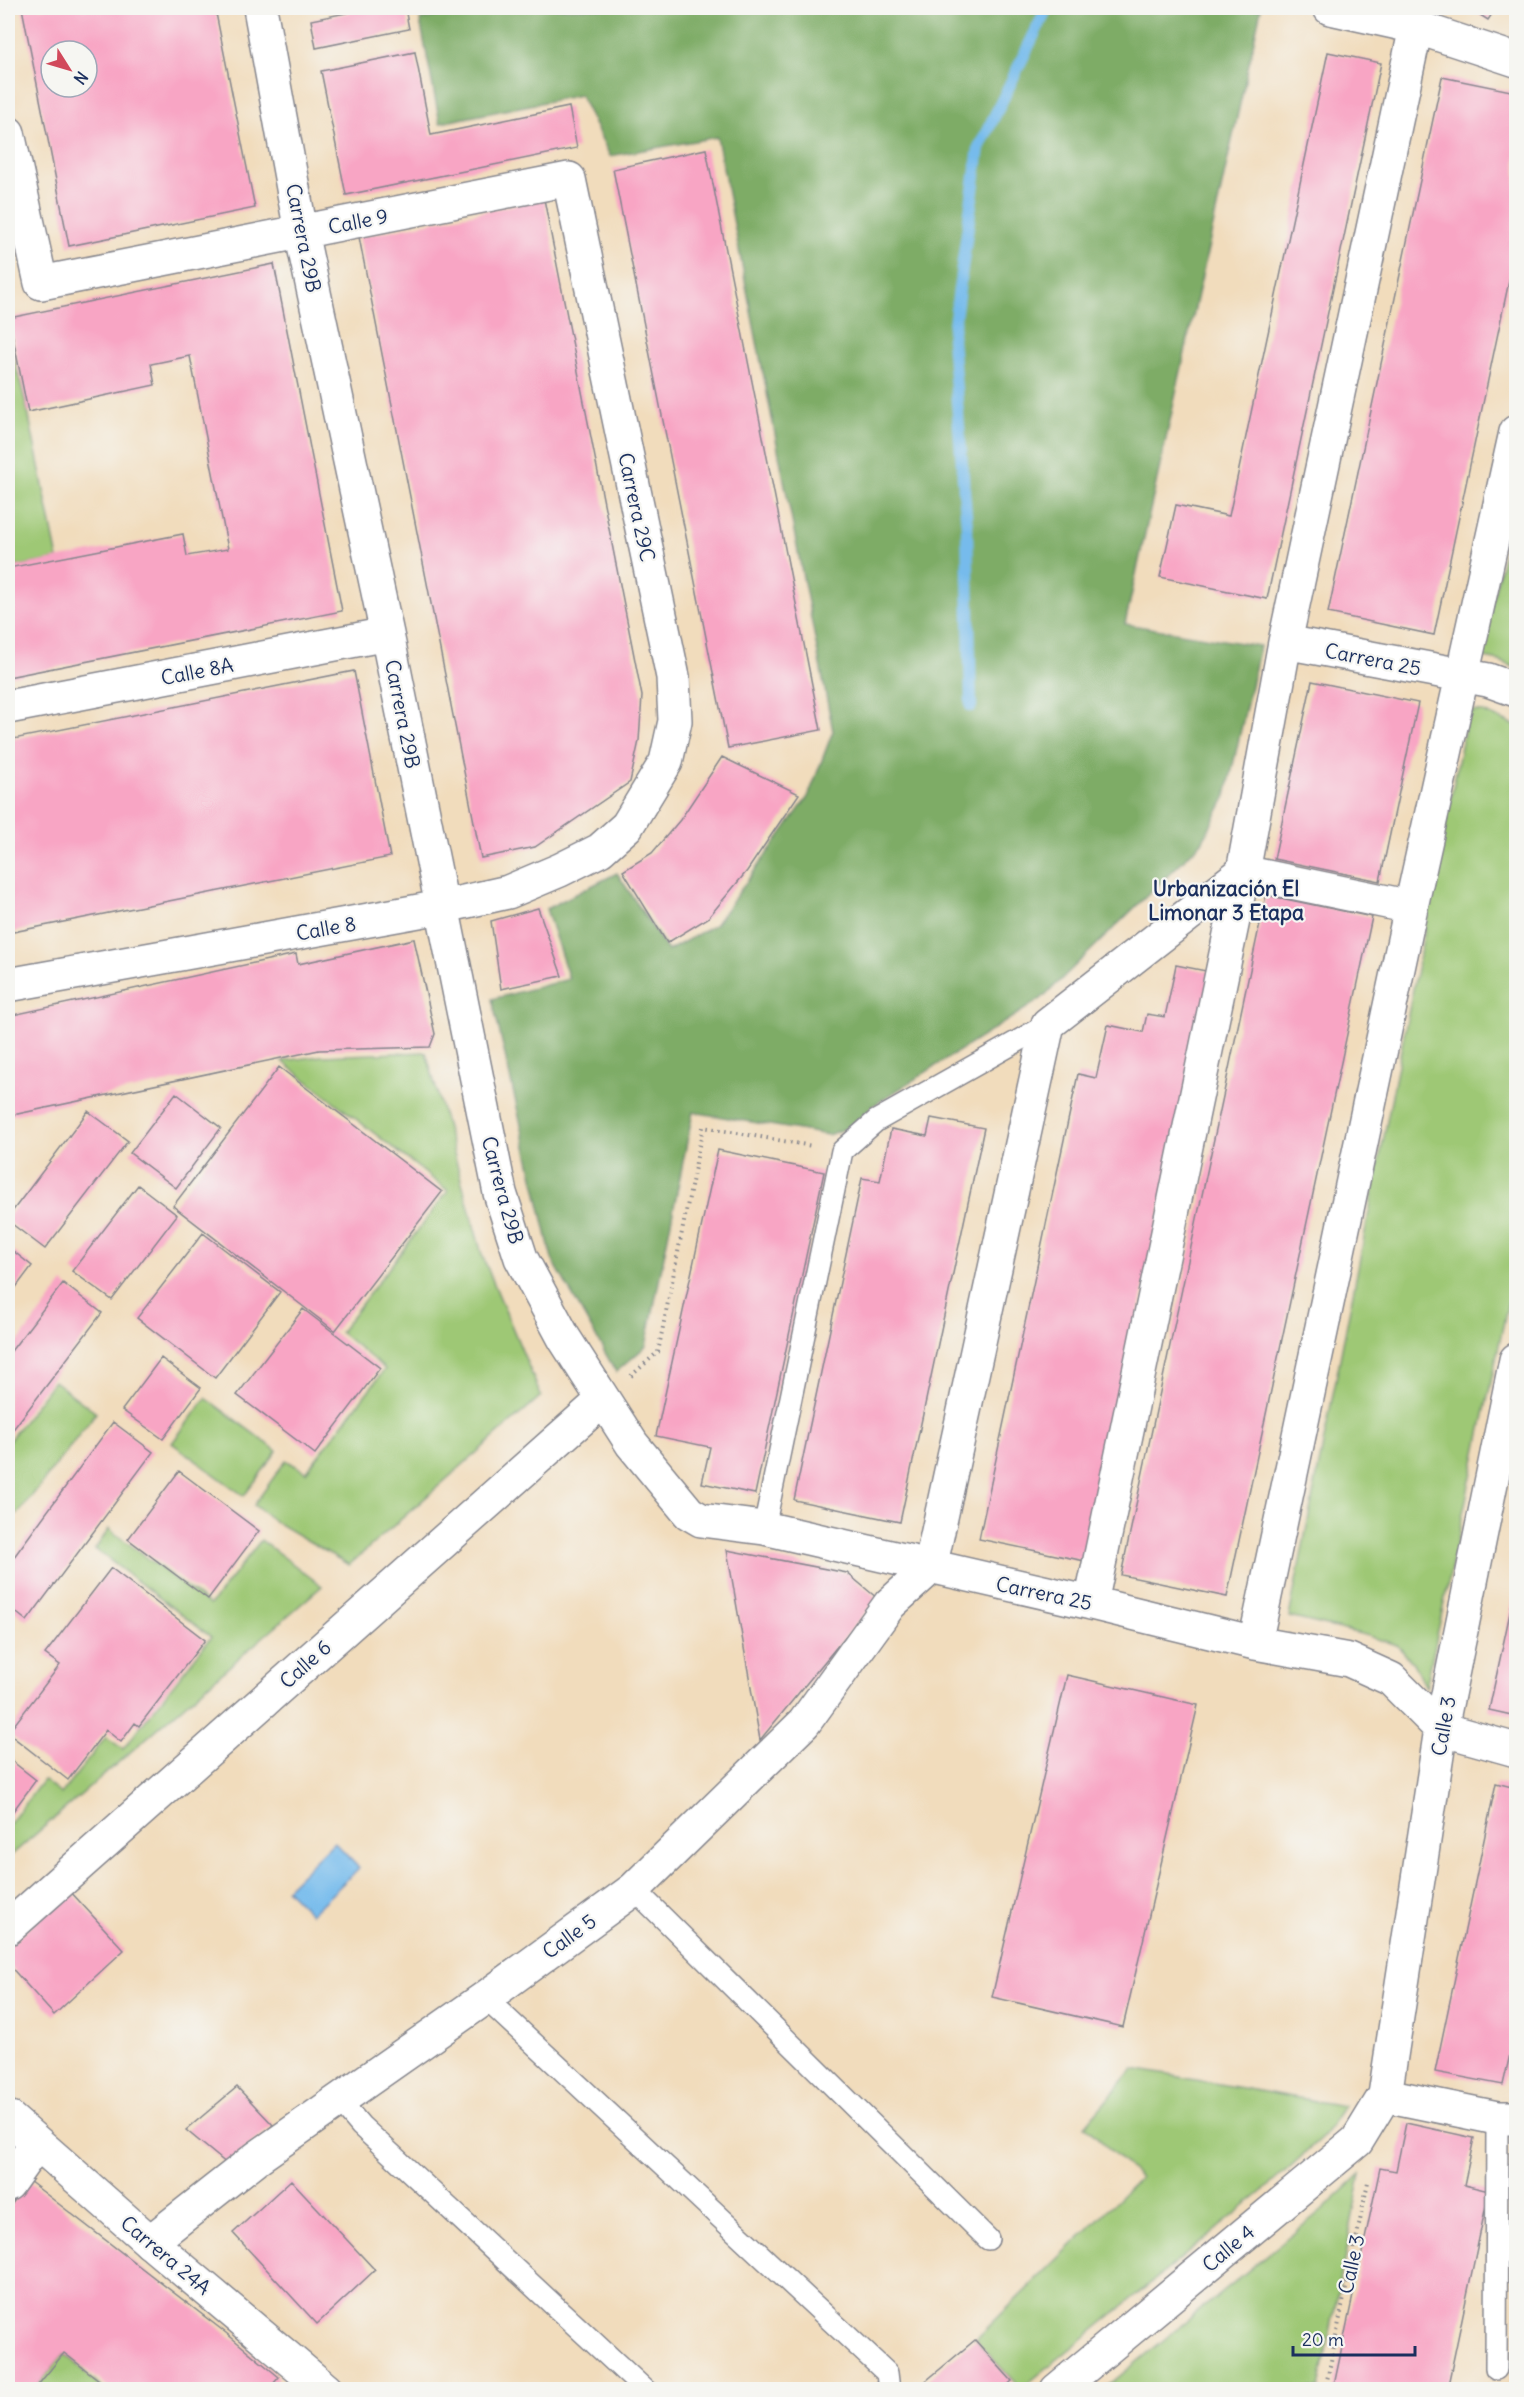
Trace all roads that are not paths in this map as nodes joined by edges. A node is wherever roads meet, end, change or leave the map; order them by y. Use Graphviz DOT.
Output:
graph roads {
  1 [pos="260,8"];
  2 [pos="1330,8"];
  3 [pos="1416,27"];
  4 [pos="1516,60"];
  5 [pos="8,133"];
  6 [pos="569,179"];
  7 [pos="301,232"];
  8 [pos="1516,432"];
  9 [pos="387,634"];
  10 [pos="1285,642"];
  11 [pos="1461,676"];
  12 [pos="1516,690"];
  13 [pos="8,707"];
  14 [pos="627,826"];
  15 [pos="1242,872"];
  16 [pos="441,907"];
  17 [pos="1411,907"];
  18 [pos="8,985"];
  19 [pos="1048,1023"];
  20 [pos="1516,1360"];
  21 [pos="603,1400"];
  22 [pos="764,1528"];
  23 [pos="930,1568"];
  24 [pos="1091,1603"];
  25 [pos="1255,1643"];
  26 [pos="1441,1730"];
  27 [pos="1516,1750"];
  28 [pos="634,1889"];
  29 [pos="8,1929"];
  30 [pos="485,1998"];
  31 [pos="1385,2095"];
  32 [pos="339,2100"];
  33 [pos="8,2117"];
  34 [pos="1507,2118"];
  35 [pos="37,2143"];
  36 [pos="8,2184"];
  37 [pos="988,2239"];
  38 [pos="150,2242"];
  39 [pos="1496,2369"];
  40 [pos="326,2390"];
  41 [pos="645,2390"];
  42 [pos="889,2390"];
  43 [pos="1057,2390"];
  1 -- 7 [label="street, Carrera 29B"];
  2 -- 3 [label="street"];
  3 -- 4 [label="street"];
  3 -- 10 [label="street"];
  5 -- 7 [label="street, Calle 9"];
  6 -- 7 [label="street, Calle 9"];
  6 -- 14 [label="street, Carrera 29C"];
  7 -- 9 [label="street, Carrera 29B"];
  8 -- 11 [label="street"];
  9 -- 13 [label="street, Calle 8A"];
  9 -- 16 [label="street, Carrera 29B"];
  10 -- 11 [label="street, Carrera 25"];
  10 -- 15 [label="street"];
  11 -- 12 [label="street, Carrera 25"];
  11 -- 17 [label="street"];
  14 -- 16 [label="street, Calle 8"];
  15 -- 17 [label="street"];
  15 -- 19 [label="street"];
  15 -- 24 [label="street"];
  16 -- 18 [label="street, Calle 8"];
  16 -- 21 [label="street, Carrera 29B"];
  17 -- 25 [label="street"];
  19 -- 22 [label="lane"];
  19 -- 23 [label="street"];
  20 -- 26 [label="street, Calle 3"];
  21 -- 22 [label="street, Carrera 25"];
  21 -- 29 [label="street, Calle 6"];
  22 -- 23 [label="street, Carrera 25"];
  23 -- 24 [label="street, Carrera 25"];
  23 -- 28 [label="street, Calle 5"];
  24 -- 25 [label="street, Carrera 25"];
  25 -- 26 [label="street, Carrera 25"];
  26 -- 27 [label="street"];
  26 -- 31 [label="street, Calle 3"];
  28 -- 30 [label="street, Calle 5"];
  28 -- 37 [label="lane"];
  30 -- 32 [label="street, Calle 5"];
  30 -- 42 [label="lane"];
  31 -- 34 [label="street"];
  31 -- 43 [label="street, Calle 4"];
  32 -- 38 [label="street, Calle 5"];
  32 -- 41 [label="lane"];
  33 -- 35 [label="street, Carrera 24A"];
  34 -- 39 [label="lane"];
  35 -- 36 [label="street"];
  35 -- 38 [label="street, Carrera 24A"];
  38 -- 40 [label="street, Carrera 24A"];
}
